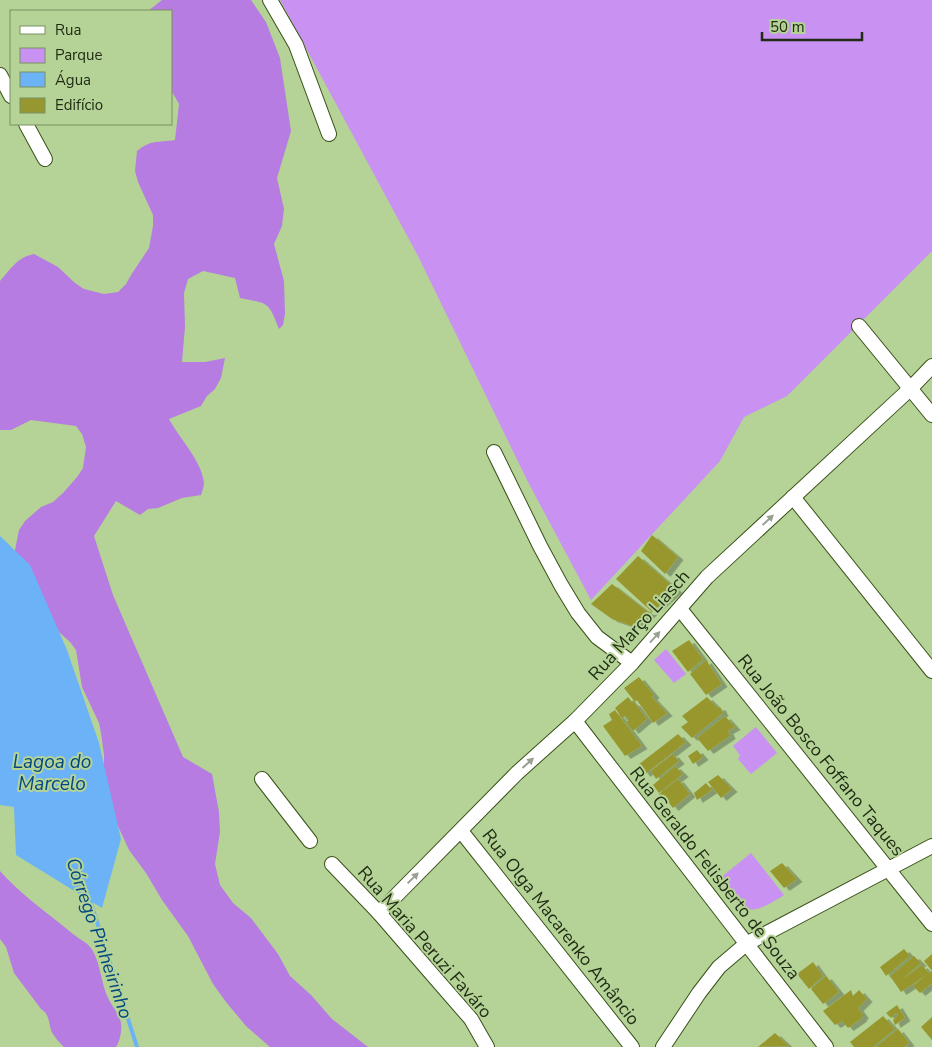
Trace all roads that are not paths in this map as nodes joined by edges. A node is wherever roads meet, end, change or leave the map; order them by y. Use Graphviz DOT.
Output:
graph roads {
  1 [pos="270,0"];
  2 [pos="0,75"];
  3 [pos="10,94"];
  4 [pos="27,125"];
  5 [pos="329,134"];
  6 [pos="44,159"];
  7 [pos="859,326"];
  8 [pos="932,366"];
  9 [pos="911,388"];
  10 [pos="932,415"];
  11 [pos="494,452"];
  12 [pos="793,497"];
  13 [pos="680,609"];
  14 [pos="632,663"];
  15 [pos="932,671"];
  16 [pos="575,721"];
  17 [pos="262,779"];
  18 [pos="461,831"];
  19 [pos="310,841"];
  20 [pos="932,846"];
  21 [pos="332,864"];
  22 [pos="888,869"];
  23 [pos="378,913"];
  24 [pos="932,924"];
  25 [pos="746,944"];
  26 [pos="487,1047"];
  27 [pos="632,1047"];
  28 [pos="663,1047"];
  29 [pos="826,1047"];
  1 -- 5 [label="street"];
  2 -- 3 [label="street"];
  4 -- 6 [label="street"];
  7 -- 9 [label="street"];
  8 -- 9 [label="street, Rua Março Liasch"];
  9 -- 10 [label="street"];
  9 -- 12 [label="street, Rua Março Liasch"];
  11 -- 14 [label="street"];
  13 -- 12 [label="street, Rua Março Liasch, one-way"];
  12 -- 15 [label="street"];
  14 -- 13 [label="street, Rua Março Liasch, one-way"];
  13 -- 22 [label="street, Rua João Bosco Foffano Taques"];
  14 -- 16 [label="street, Rua Março Liasch"];
  18 -- 16 [label="street, Rua Março Liasch, one-way"];
  16 -- 25 [label="street, Rua Geraldo Felisberto de Souza"];
  17 -- 19 [label="street"];
  23 -- 18 [label="street, Rua Março Liasch, one-way"];
  18 -- 27 [label="street, Rua Olga Macarenko Amâncio"];
  20 -- 22 [label="street"];
  21 -- 23 [label="street, Rua Maria Peruzi Faváro"];
  22 -- 24 [label="street, Rua João Bosco Foffano Taques"];
  22 -- 25 [label="street"];
  23 -- 26 [label="street, Rua Maria Peruzi Faváro"];
  25 -- 28 [label="street"];
  25 -- 29 [label="street, Rua Geraldo Felisberto de Souza"];
}
